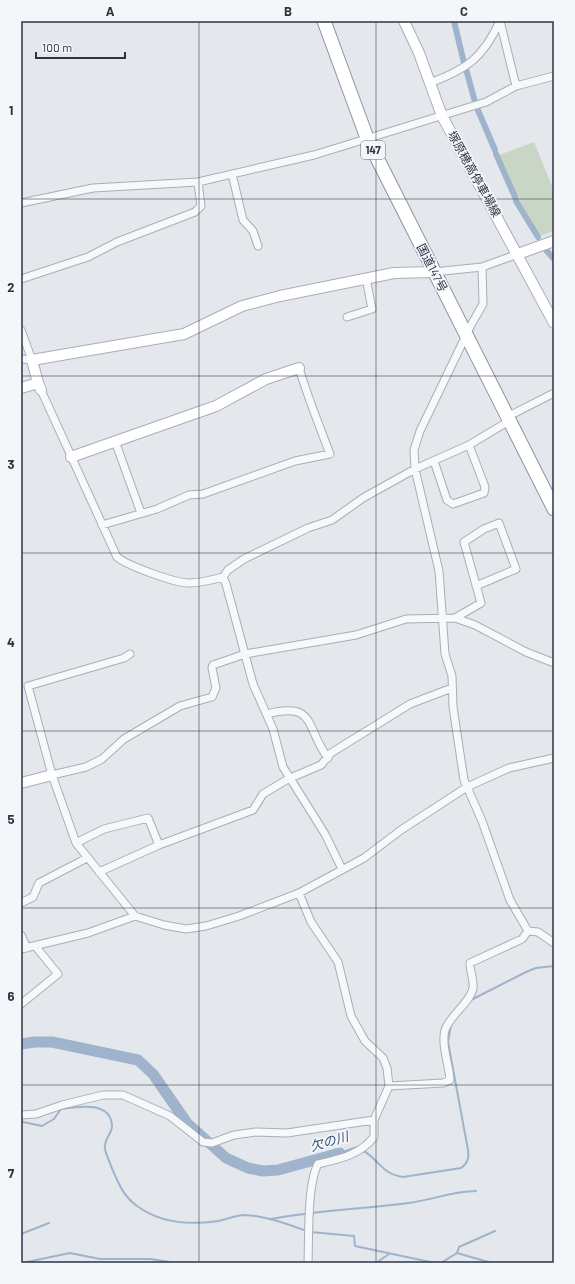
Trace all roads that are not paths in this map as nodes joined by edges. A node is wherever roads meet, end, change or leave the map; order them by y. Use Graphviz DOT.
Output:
graph roads {
  1 [pos="324,21"];
  2 [pos="404,21"];
  3 [pos="498,23"];
  4 [pos="554,76"];
  5 [pos="430,84"];
  6 [pos="516,86"];
  7 [pos="442,116"];
  8 [pos="367,138"];
  9 [pos="232,174"];
  10 [pos="198,182"];
  11 [pos="21,203"];
  12 [pos="554,241"];
  13 [pos="258,246"];
  14 [pos="518,254"];
  15 [pos="482,267"];
  16 [pos="434,272"];
  17 [pos="366,278"];
  18 [pos="21,279"];
  19 [pos="347,316"];
  20 [pos="554,323"];
  21 [pos="21,330"];
  22 [pos="466,335"];
  23 [pos="21,359"];
  24 [pos="32,360"];
  25 [pos="299,368"];
  26 [pos="39,386"];
  27 [pos="21,388"];
  28 [pos="554,393"];
  29 [pos="508,419"];
  30 [pos="115,441"];
  31 [pos="469,445"];
  32 [pos="71,457"];
  33 [pos="434,461"];
  34 [pos="415,469"];
  35 [pos="554,510"];
  36 [pos="141,513"];
  37 [pos="102,525"];
  38 [pos="223,577"];
  39 [pos="476,586"];
  40 [pos="444,618"];
  41 [pos="455,618"];
  42 [pos="130,654"];
  43 [pos="245,654"];
  44 [pos="554,662"];
  45 [pos="452,688"];
  46 [pos="267,714"];
  47 [pos="328,758"];
  48 [pos="554,758"];
  49 [pos="52,775"];
  50 [pos="288,779"];
  51 [pos="21,783"];
  52 [pos="467,786"];
  53 [pos="76,842"];
  54 [pos="159,845"];
  55 [pos="87,858"];
  56 [pos="342,869"];
  57 [pos="99,872"];
  58 [pos="299,893"];
  59 [pos="21,903"];
  60 [pos="135,916"];
  61 [pos="528,931"];
  62 [pos="21,934"];
  63 [pos="554,943"];
  64 [pos="36,947"];
  65 [pos="24,949"];
  66 [pos="21,1004"];
  67 [pos="389,1086"];
  68 [pos="21,1115"];
  69 [pos="374,1120"];
  70 [pos="308,1263"];
  1 -- 8 [label="highway, 国道147号 / 147"];
  2 -- 5 [label="street, 塚原穂高停車場線"];
  3 -- 5 [label="street"];
  3 -- 6 [label="street"];
  4 -- 6 [label="street"];
  5 -- 7 [label="street, 塚原穂高停車場線"];
  6 -- 7 [label="street"];
  7 -- 8 [label="street"];
  7 -- 14 [label="street, 塚原穂高停車場線"];
  8 -- 9 [label="street"];
  8 -- 16 [label="highway, 国道147号 / 147"];
  9 -- 10 [label="street"];
  9 -- 13 [label="street"];
  10 -- 11 [label="street"];
  10 -- 18 [label="street"];
  12 -- 14 [label="street"];
  14 -- 15 [label="street"];
  14 -- 20 [label="street, 塚原穂高停車場線"];
  15 -- 16 [label="street"];
  15 -- 22 [label="street"];
  16 -- 17 [label="street"];
  16 -- 22 [label="highway, 国道147号 / 147"];
  17 -- 19 [label="street"];
  17 -- 24 [label="street"];
  21 -- 24 [label="street"];
  22 -- 29 [label="highway, 国道147号 / 147"];
  22 -- 34 [label="street"];
  23 -- 24 [label="street"];
  24 -- 26 [label="street"];
  25 -- 30 [label="street"];
  25 -- 36 [label="street"];
  26 -- 27 [label="street"];
  26 -- 32 [label="street"];
  28 -- 29 [label="street"];
  29 -- 31 [label="street"];
  29 -- 35 [label="highway, 国道147号 / 147"];
  30 -- 32 [label="street"];
  30 -- 36 [label="street"];
  31 -- 33 [label="street"];
  31 -- 33 [label="street"];
  32 -- 37 [label="street"];
  33 -- 34 [label="street"];
  34 -- 38 [label="street"];
  34 -- 40 [label="street"];
  36 -- 37 [label="street"];
  37 -- 38 [label="street"];
  38 -- 43 [label="street"];
  39 -- 39 [label="street"];
  39 -- 41 [label="street"];
  40 -- 41 [label="street"];
  40 -- 43 [label="street"];
  40 -- 45 [label="street"];
  41 -- 44 [label="street"];
  42 -- 49 [label="street"];
  43 -- 46 [label="street"];
  43 -- 49 [label="street"];
  45 -- 47 [label="street"];
  45 -- 52 [label="street"];
  46 -- 47 [label="street"];
  46 -- 50 [label="street"];
  47 -- 50 [label="street"];
  48 -- 52 [label="street"];
  49 -- 51 [label="street"];
  49 -- 53 [label="street"];
  50 -- 54 [label="street"];
  50 -- 56 [label="street"];
  52 -- 56 [label="street"];
  52 -- 61 [label="street"];
  53 -- 54 [label="street"];
  53 -- 55 [label="street"];
  54 -- 57 [label="street"];
  55 -- 57 [label="street"];
  55 -- 59 [label="street"];
  56 -- 58 [label="street"];
  57 -- 60 [label="street"];
  58 -- 60 [label="street"];
  58 -- 67 [label="street"];
  60 -- 64 [label="street"];
  61 -- 63 [label="street"];
  61 -- 67 [label="street"];
  62 -- 65 [label="street"];
  64 -- 65 [label="street"];
  64 -- 66 [label="street"];
  67 -- 69 [label="street"];
  68 -- 69 [label="street"];
  69 -- 70 [label="street"];
}
